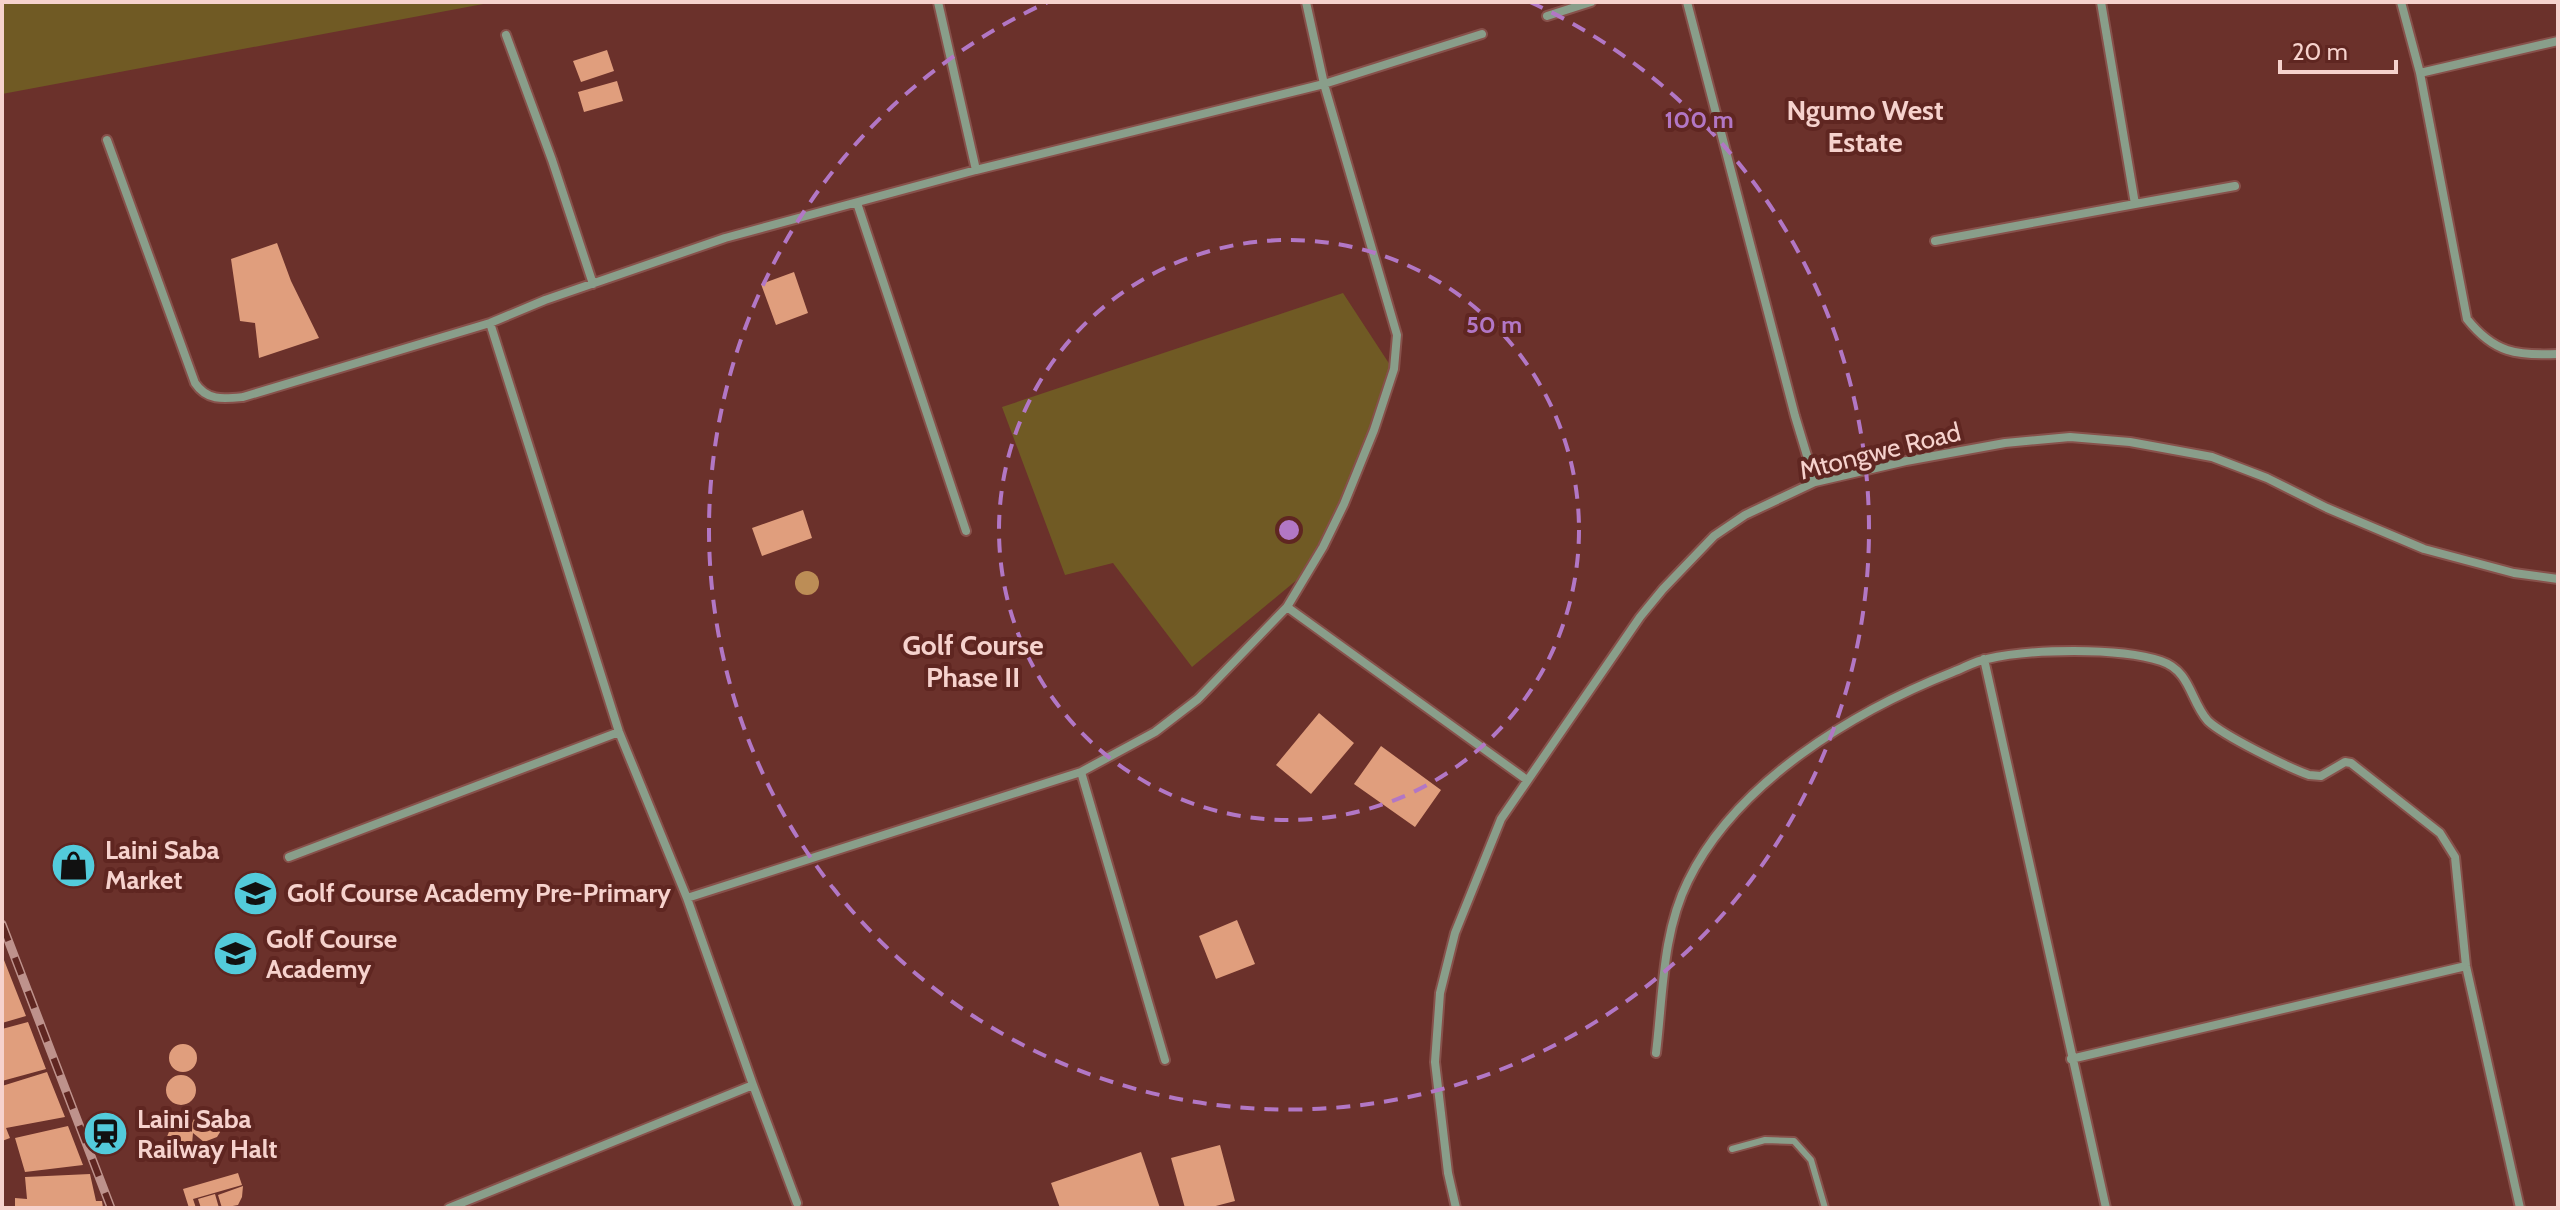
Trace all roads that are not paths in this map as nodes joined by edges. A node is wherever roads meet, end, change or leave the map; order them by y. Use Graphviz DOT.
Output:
graph roads {
  1 [pos="938,2"];
  2 [pos="1306,2"];
  3 [pos="1591,2"];
  4 [pos="1687,2"];
  5 [pos="2101,2"];
  6 [pos="2401,2"];
  7 [pos="1547,16"];
  8 [pos="1482,34"];
  9 [pos="506,35"];
  10 [pos="2558,41"];
  11 [pos="2420,73"];
  12 [pos="1324,84"];
  13 [pos="107,140"];
  14 [pos="976,170"];
  15 [pos="2235,186"];
  16 [pos="857,203"];
  17 [pos="2135,204"];
  18 [pos="1935,241"];
  19 [pos="593,284"];
  20 [pos="490,323"];
  21 [pos="2558,354"];
  22 [pos="1815,482"];
  23 [pos="966,531"];
  24 [pos="2558,579"];
  25 [pos="1287,607"];
  26 [pos="1984,659"];
  27 [pos="619,732"];
  28 [pos="1081,772"];
  29 [pos="1527,780"];
  30 [pos="289,857"];
  31 [pos="687,898"];
  32 [pos="2466,966"];
  33 [pos="1656,1053"];
  34 [pos="2071,1059"];
  35 [pos="1165,1060"];
  36 [pos="753,1085"];
  37 [pos="1732,1149"];
  38 [pos="797,1203"];
  39 [pos="449,1208"];
  40 [pos="1456,1208"];
  41 [pos="1825,1208"];
  42 [pos="2106,1208"];
  43 [pos="2520,1208"];
  1 -- 14 [label="street"];
  2 -- 12 [label="street"];
  3 -- 7 [label="street"];
  4 -- 22 [label="street"];
  5 -- 17 [label="street"];
  6 -- 11 [label="street"];
  8 -- 12 [label="street"];
  9 -- 19 [label="street"];
  10 -- 11 [label="street"];
  11 -- 21 [label="street"];
  12 -- 14 [label="street"];
  12 -- 25 [label="street"];
  13 -- 20 [label="street"];
  14 -- 16 [label="street"];
  15 -- 17 [label="street"];
  16 -- 19 [label="street"];
  16 -- 23 [label="street"];
  17 -- 18 [label="street"];
  19 -- 20 [label="street"];
  20 -- 27 [label="street"];
  22 -- 24 [label="street, Mtongwe Road"];
  22 -- 29 [label="street, Mtongwe Road"];
  25 -- 28 [label="street"];
  25 -- 29 [label="street"];
  26 -- 32 [label="street"];
  26 -- 33 [label="street"];
  26 -- 34 [label="street"];
  27 -- 30 [label="street"];
  27 -- 31 [label="street"];
  28 -- 31 [label="street"];
  28 -- 35 [label="street"];
  29 -- 40 [label="street, Mtongwe Road"];
  31 -- 36 [label="street"];
  32 -- 34 [label="street"];
  32 -- 43 [label="street"];
  34 -- 42 [label="street"];
  36 -- 38 [label="street"];
  36 -- 39 [label="street"];
  37 -- 41 [label="lane"];
}
